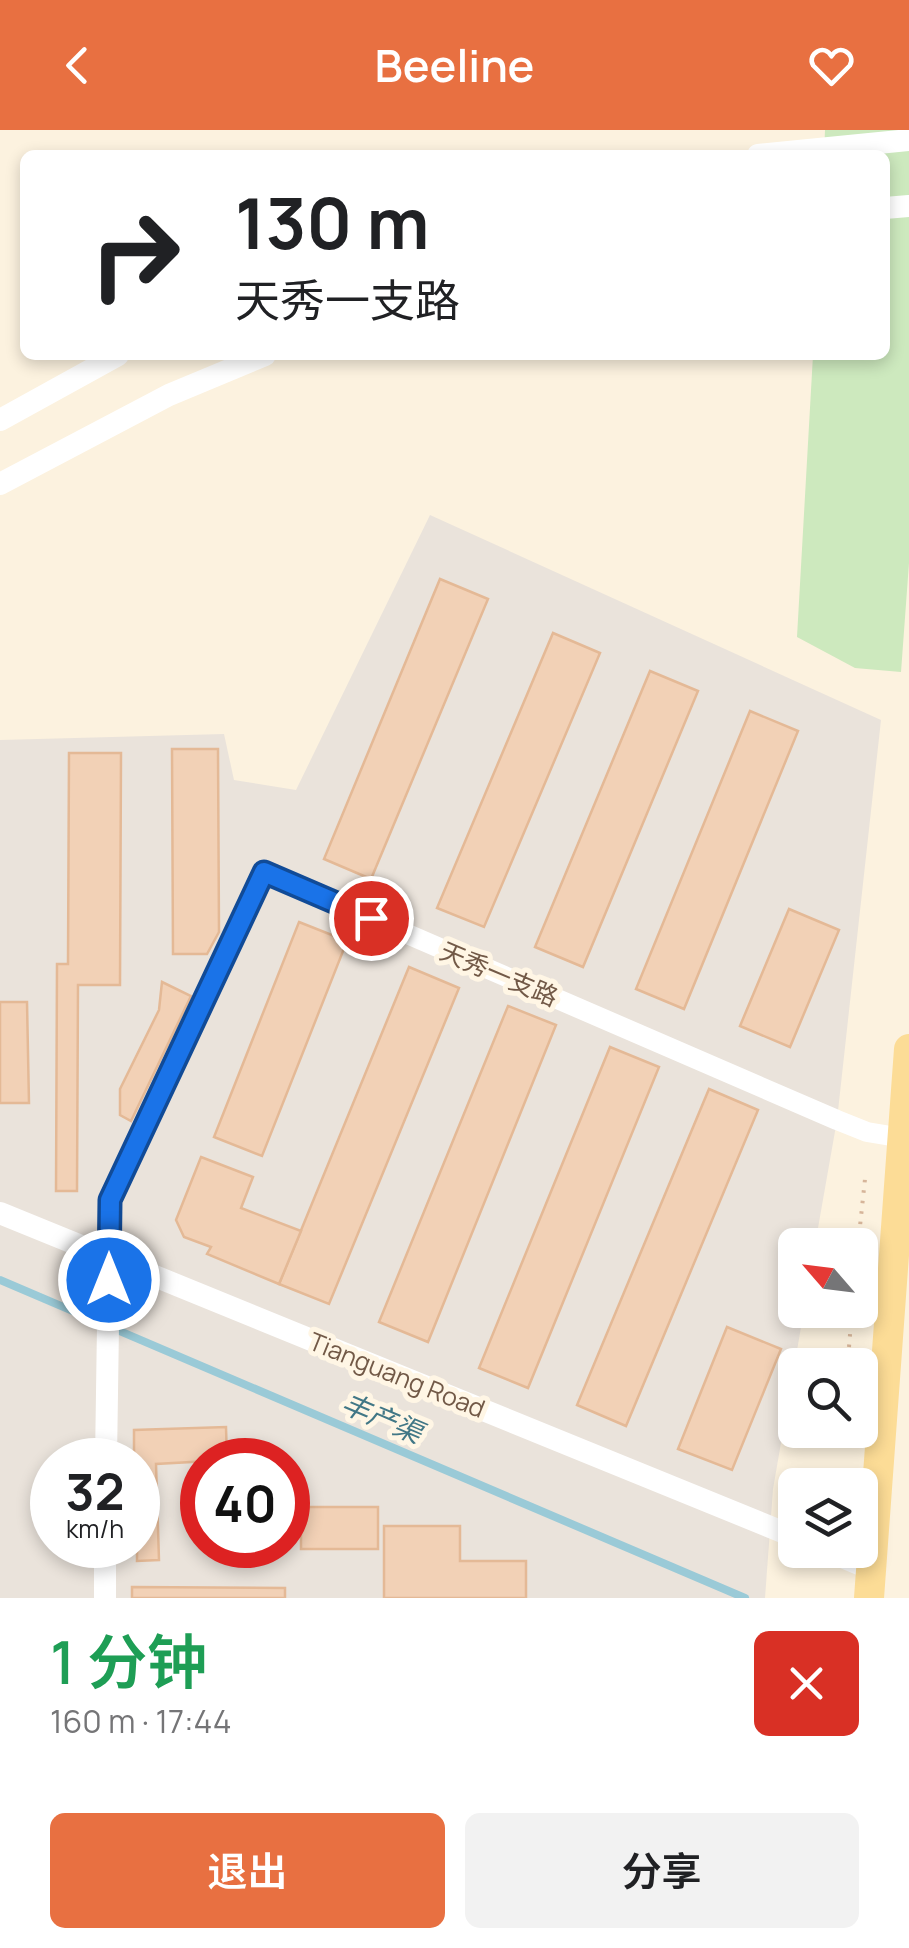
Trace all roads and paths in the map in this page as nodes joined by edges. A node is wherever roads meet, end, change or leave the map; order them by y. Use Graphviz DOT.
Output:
graph roads {
  1 [pos="909,140"];
  2 [pos="808,150"];
  3 [pos="109,360"];
  4 [pos="252,360"];
  5 [pos="0,420"];
  6 [pos="0,484"];
  7 [pos="909,1049"];
  8 [pos="902,1138"];
  9 [pos="865,1179"];
  10 [pos="0,1214"];
  11 [pos="860,1228"];
  12 [pos="109,1269"];
  13 [pos="851,1328"];
  14 [pos="850,1347"];
  15 [pos="106,1438"];
  16 [pos="778,1530"];
  17 [pos="105,1568"];
  18 [pos="849,1568"];
  19 [pos="870,1584"];
  20 [pos="105,1598"];
  1 -- 2 [label="street"];
  3 -- 5 [label="street"];
  4 -- 6 [label="street"];
  7 -- 8 [label="main road"];
  8 -- 12 [label="street, 天秀一支路"];
  8 -- 19 [label="main road"];
  9 -- 11 [label="path"];
  10 -- 12 [label="street, Tianguang Road"];
  12 -- 15 [label="street"];
  12 -- 16 [label="street, Tianguang Road"];
  13 -- 14 [label="path"];
  17 -- 20 [label="street"];
  18 -- 19 [label="street"];
}
